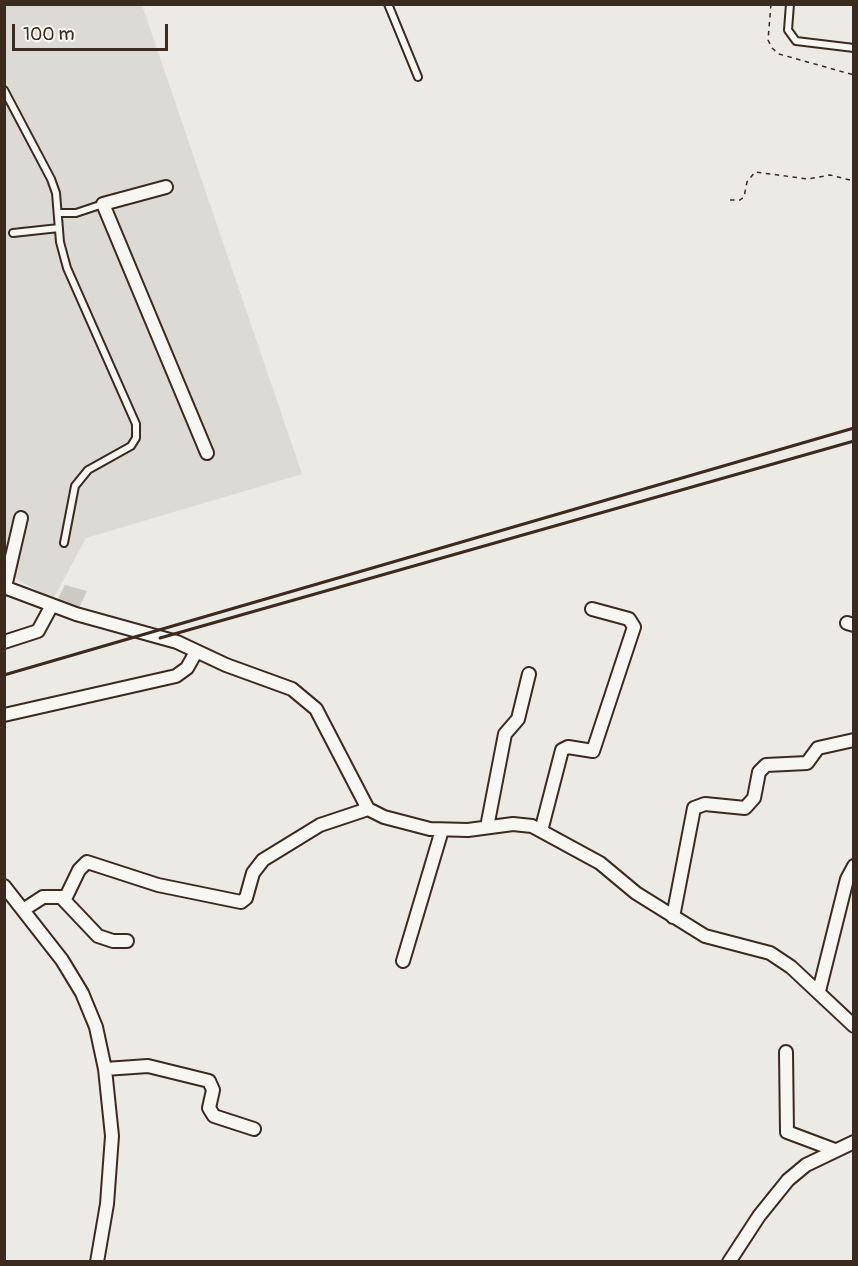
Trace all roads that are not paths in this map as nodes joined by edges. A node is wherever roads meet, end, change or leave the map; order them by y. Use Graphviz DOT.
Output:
graph roads {
  1 [pos="388,4"];
  2 [pos="790,4"];
  3 [pos="854,48"];
  4 [pos="418,77"];
  5 [pos="4,90"];
  6 [pos="166,187"];
  7 [pos="103,204"];
  8 [pos="58,213"];
  9 [pos="59,228"];
  10 [pos="13,233"];
  11 [pos="207,453"];
  12 [pos="21,518"];
  13 [pos="64,543"];
  14 [pos="5,587"];
  15 [pos="52,605"];
  16 [pos="592,609"];
  17 [pos="4,642"];
  18 [pos="196,652"];
  19 [pos="529,674"];
  20 [pos="4,715"];
  21 [pos="854,740"];
  22 [pos="368,809"];
  23 [pos="488,827"];
  24 [pos="442,830"];
  25 [pos="541,831"];
  26 [pos="854,866"];
  27 [pos="4,886"];
  28 [pos="62,898"];
  29 [pos="23,910"];
  30 [pos="673,917"];
  31 [pos="127,940"];
  32 [pos="403,961"];
  33 [pos="819,991"];
  34 [pos="854,1026"];
  35 [pos="786,1052"];
  36 [pos="105,1069"];
  37 [pos="254,1129"];
  38 [pos="854,1142"];
  39 [pos="835,1150"];
  40 [pos="96,1262"];
  41 [pos="729,1262"];
  1 -- 4 [label="lane"];
  2 -- 3 [label="lane"];
  5 -- 8 [label="lane"];
  6 -- 7 [label="street"];
  7 -- 8 [label="lane"];
  7 -- 11 [label="street"];
  8 -- 9 [label="lane"];
  9 -- 10 [label="lane"];
  9 -- 13 [label="lane"];
  12 -- 14 [label="street"];
  14 -- 15 [label="street"];
  15 -- 17 [label="street"];
  15 -- 18 [label="street"];
  16 -- 25 [label="street"];
  18 -- 20 [label="street"];
  18 -- 22 [label="street"];
  19 -- 23 [label="street"];
  21 -- 30 [label="street"];
  22 -- 24 [label="street"];
  22 -- 28 [label="street"];
  23 -- 24 [label="street"];
  23 -- 25 [label="street"];
  24 -- 32 [label="street"];
  25 -- 30 [label="street"];
  26 -- 33 [label="street"];
  27 -- 29 [label="street"];
  28 -- 29 [label="street"];
  28 -- 31 [label="street"];
  29 -- 36 [label="street"];
  30 -- 33 [label="street"];
  33 -- 34 [label="street"];
  35 -- 39 [label="street"];
  36 -- 37 [label="street"];
  36 -- 40 [label="street"];
  38 -- 39 [label="street"];
  39 -- 41 [label="street"];
}
